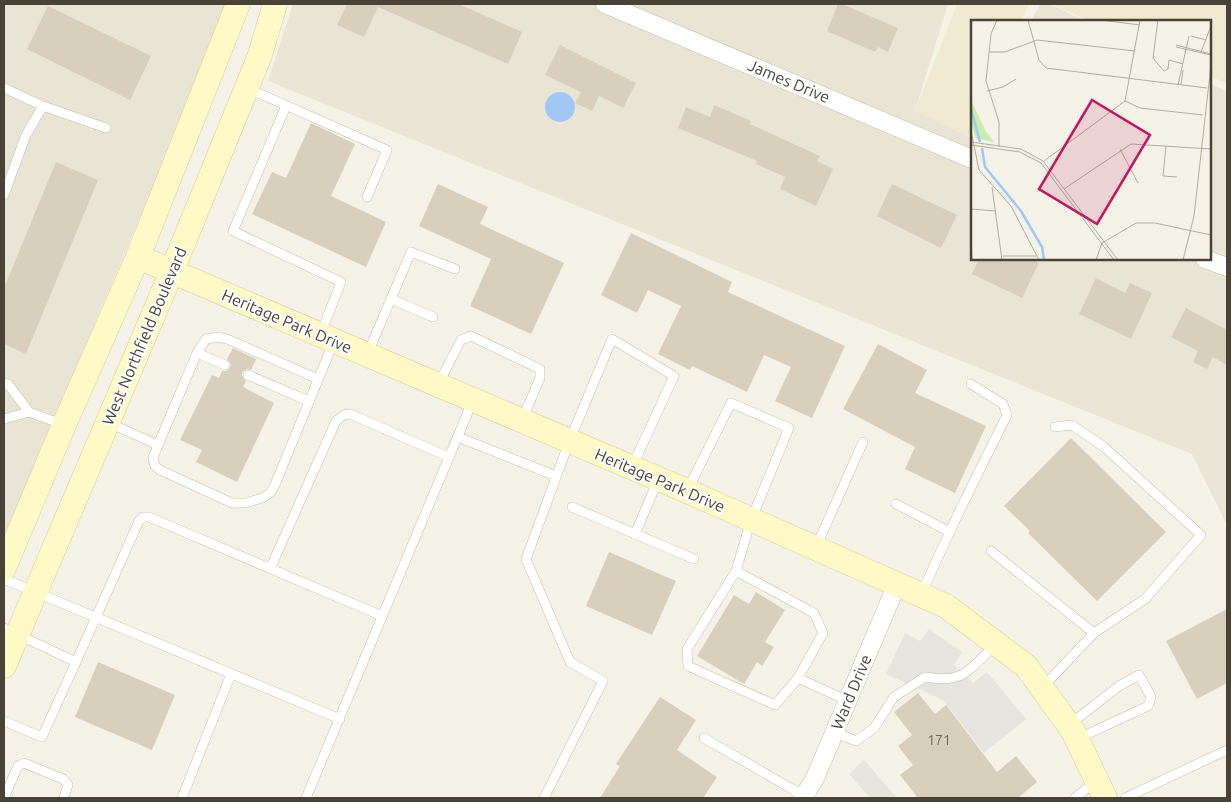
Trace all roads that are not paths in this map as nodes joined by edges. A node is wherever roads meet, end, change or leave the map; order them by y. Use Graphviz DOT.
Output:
graph roads {
  1 [pos="238,4"];
  2 [pos="275,4"];
  3 [pos="605,4"];
  4 [pos="4,88"];
  5 [pos="247,88"];
  6 [pos="43,106"];
  7 [pos="286,106"];
  8 [pos="106,128"];
  9 [pos="971,159"];
  10 [pos="4,195"];
  11 [pos="367,196"];
  12 [pos="138,257"];
  13 [pos="1209,260"];
  14 [pos="1227,267"];
  15 [pos="455,269"];
  16 [pos="172,271"];
  17 [pos="391,298"];
  18 [pos="433,317"];
  19 [pos="327,338"];
  20 [pos="197,353"];
  21 [pos="367,355"];
  22 [pos="225,365"];
  23 [pos="248,375"];
  24 [pos="318,379"];
  25 [pos="4,382"];
  26 [pos="971,384"];
  27 [pos="438,385"];
  28 [pos="473,400"];
  29 [pos="309,401"];
  30 [pos="29,412"];
  31 [pos="4,419"];
  32 [pos="522,421"];
  33 [pos="64,425"];
  34 [pos="1055,427"];
  35 [pos="104,431"];
  36 [pos="458,437"];
  37 [pos="569,442"];
  38 [pos="863,442"];
  39 [pos="158,445"];
  40 [pos="449,457"];
  41 [pos="631,468"];
  42 [pos="556,476"];
  43 [pos="658,479"];
  44 [pos="687,492"];
  45 [pos="896,504"];
  46 [pos="572,507"];
  47 [pos="751,520"];
  48 [pos="950,532"];
  49 [pos="635,534"];
  50 [pos="816,547"];
  51 [pos="991,551"];
  52 [pos="694,559"];
  53 [pos="4,568"];
  54 [pos="270,569"];
  55 [pos="736,571"];
  56 [pos="4,579"];
  57 [pos="897,584"];
  58 [pos="35,592"];
  59 [pos="920,594"];
  60 [pos="382,616"];
  61 [pos="96,618"];
  62 [pos="10,631"];
  63 [pos="1094,633"];
  64 [pos="997,644"];
  65 [pos="76,662"];
  66 [pos="4,666"];
  67 [pos="231,674"];
  68 [pos="798,678"];
  69 [pos="1042,688"];
  70 [pos="848,701"];
  71 [pos="340,719"];
  72 [pos="4,721"];
  73 [pos="834,732"];
  74 [pos="1073,732"];
  75 [pos="704,738"];
  76 [pos="1227,750"];
  77 [pos="1101,790"];
  78 [pos="803,797"];
  79 [pos="4,798"];
  80 [pos="64,798"];
  81 [pos="182,798"];
  82 [pos="306,798"];
  83 [pos="544,798"];
  84 [pos="1075,798"];
  85 [pos="1125,798"];
  1 -- 12 [label="main road"];
  2 -- 5 [label="main road, West Northfield Boulevard"];
  3 -- 9 [label="street, James Drive"];
  4 -- 6 [label="lane"];
  5 -- 7 [label="lane"];
  5 -- 16 [label="main road, West Northfield Boulevard"];
  6 -- 8 [label="lane"];
  6 -- 10 [label="lane"];
  7 -- 11 [label="lane"];
  7 -- 19 [label="lane"];
  12 -- 16 [label="main road, Heritage Park Drive"];
  12 -- 33 [label="main road"];
  13 -- 14 [label="street"];
  15 -- 17 [label="lane"];
  16 -- 19 [label="main road, Heritage Park Drive"];
  16 -- 35 [label="main road, West Northfield Boulevard"];
  17 -- 18 [label="lane"];
  17 -- 21 [label="lane"];
  19 -- 21 [label="main road, Heritage Park Drive"];
  19 -- 24 [label="lane"];
  20 -- 22 [label="lane"];
  20 -- 24 [label="lane"];
  20 -- 39 [label="lane"];
  21 -- 27 [label="main road, Heritage Park Drive"];
  23 -- 29 [label="lane"];
  24 -- 29 [label="lane"];
  25 -- 30 [label="lane"];
  26 -- 48 [label="lane"];
  27 -- 28 [label="main road, Heritage Park Drive"];
  27 -- 32 [label="lane"];
  28 -- 32 [label="main road, Heritage Park Drive"];
  28 -- 36 [label="lane"];
  29 -- 39 [label="lane"];
  30 -- 31 [label="lane"];
  30 -- 33 [label="lane"];
  32 -- 37 [label="main road, Heritage Park Drive"];
  33 -- 35 [label="main road"];
  33 -- 53 [label="main road"];
  34 -- 63 [label="lane"];
  35 -- 39 [label="lane"];
  35 -- 58 [label="main road, West Northfield Boulevard"];
  36 -- 40 [label="lane"];
  36 -- 42 [label="lane"];
  37 -- 41 [label="main road, Heritage Park Drive"];
  37 -- 41 [label="lane"];
  37 -- 42 [label="lane"];
  38 -- 50 [label="lane"];
  40 -- 54 [label="lane"];
  40 -- 60 [label="lane"];
  41 -- 43 [label="main road, Heritage Park Drive"];
  42 -- 83 [label="lane"];
  43 -- 44 [label="main road, Heritage Park Drive"];
  43 -- 49 [label="lane"];
  44 -- 47 [label="main road, Heritage Park Drive"];
  44 -- 47 [label="lane"];
  45 -- 48 [label="lane"];
  46 -- 49 [label="lane"];
  47 -- 50 [label="main road, Heritage Park Drive"];
  47 -- 55 [label="lane"];
  48 -- 59 [label="lane"];
  49 -- 52 [label="lane"];
  50 -- 57 [label="main road, Heritage Park Drive"];
  51 -- 63 [label="lane"];
  54 -- 60 [label="lane"];
  54 -- 61 [label="lane"];
  55 -- 68 [label="lane"];
  55 -- 68 [label="lane"];
  56 -- 58 [label="lane"];
  57 -- 59 [label="main road, Heritage Park Drive"];
  57 -- 70 [label="street, Ward Drive"];
  58 -- 61 [label="lane"];
  58 -- 62 [label="main road, West Northfield Boulevard"];
  59 -- 64 [label="main road, Heritage Park Drive"];
  60 -- 71 [label="lane"];
  61 -- 65 [label="lane"];
  61 -- 67 [label="lane"];
  62 -- 65 [label="lane"];
  62 -- 66 [label="main road, West Northfield Boulevard"];
  63 -- 69 [label="lane"];
  64 -- 69 [label="main road, Heritage Park Drive"];
  64 -- 73 [label="lane"];
  65 -- 72 [label="lane"];
  67 -- 71 [label="lane"];
  67 -- 81 [label="lane"];
  68 -- 70 [label="lane"];
  69 -- 74 [label="main road, Heritage Park Drive"];
  70 -- 73 [label="street, Ward Drive"];
  71 -- 82 [label="lane"];
  73 -- 78 [label="street, Ward Drive"];
  74 -- 74 [label="lane"];
  74 -- 77 [label="main road, Heritage Park Drive"];
  75 -- 78 [label="lane"];
  76 -- 85 [label="lane"];
  77 -- 84 [label="lane"];
  79 -- 80 [label="lane"];
}
